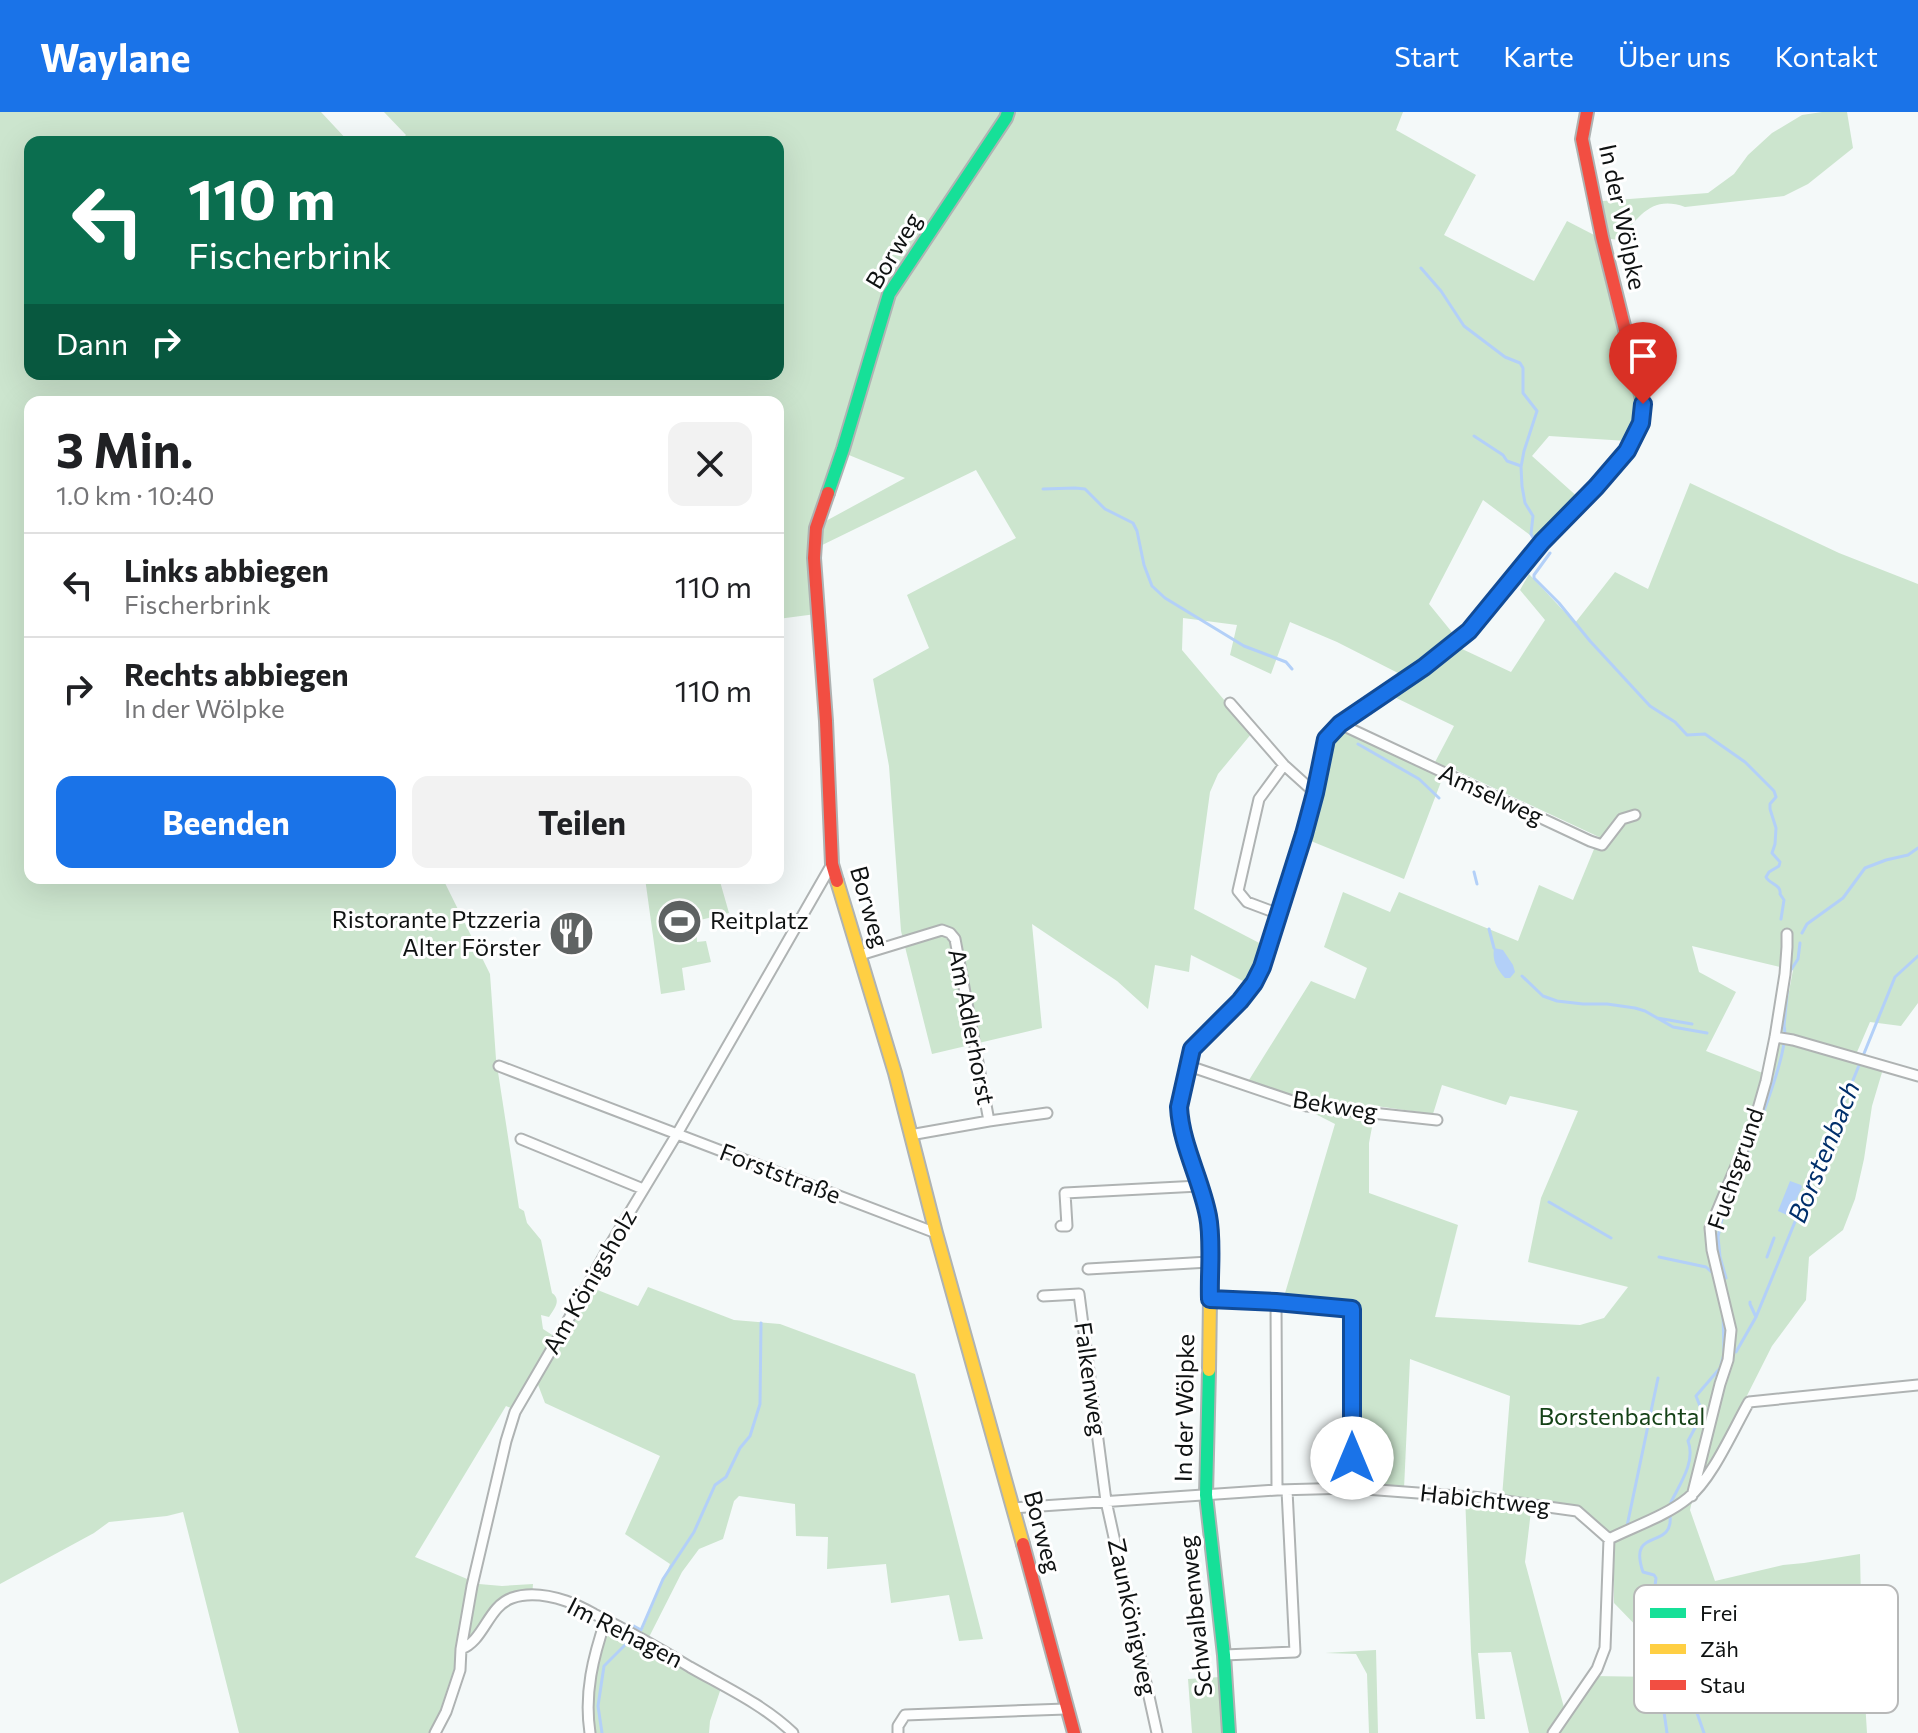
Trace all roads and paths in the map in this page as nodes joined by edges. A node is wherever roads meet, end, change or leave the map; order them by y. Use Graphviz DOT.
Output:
graph roads {
  1 [pos="1008,112"];
  2 [pos="1587,112"];
  3 [pos="1230,703"];
  4 [pos="1340,724"];
  5 [pos="1284,765"];
  6 [pos="1315,793"];
  7 [pos="1635,815"];
  8 [pos="832,864"];
  9 [pos="1279,914"];
  10 [pos="1787,934"];
  11 [pos="860,955"];
  12 [pos="1777,1038"];
  13 [pos="499,1066"];
  14 [pos="1189,1066"];
  15 [pos="1918,1076"];
  16 [pos="1047,1113"];
  17 [pos="1437,1120"];
  18 [pos="989,1121"];
  19 [pos="677,1134"];
  20 [pos="910,1135"];
  21 [pos="521,1139"];
  22 [pos="1199,1186"];
  23 [pos="643,1189"];
  24 [pos="1061,1226"];
  25 [pos="936,1233"];
  26 [pos="1209,1262"];
  27 [pos="1088,1269"];
  28 [pos="1043,1296"];
  29 [pos="1210,1299"];
  30 [pos="1276,1302"];
  31 [pos="1918,1385"];
  32 [pos="1352,1488"];
  33 [pos="1282,1490"];
  34 [pos="1206,1495"];
  35 [pos="1692,1496"];
  36 [pos="1106,1501"];
  37 [pos="1013,1508"];
  38 [pos="1609,1539"];
  39 [pos="606,1619"];
  40 [pos="461,1649"];
  41 [pos="1224,1655"];
  42 [pos="1066,1709"];
  43 [pos="435,1733"];
  44 [pos="590,1733"];
  45 [pos="793,1733"];
  46 [pos="898,1733"];
  47 [pos="1074,1733"];
  48 [pos="1157,1733"];
  49 [pos="1229,1733"];
  50 [pos="1553,1733"];
  1 -- 8 [label="street, Borweg"];
  2 -- 4 [label="street, In der Wölpke"];
  3 -- 5 [label="street"];
  4 -- 6 [label="street, In der Wölpke"];
  4 -- 7 [label="street, Amselweg"];
  5 -- 6 [label="street"];
  5 -- 9 [label="street"];
  6 -- 9 [label="street, In der Wölpke"];
  8 -- 11 [label="street, Borweg"];
  8 -- 19 [label="street, Am Königsholz"];
  9 -- 14 [label="street, In der Wölpke"];
  10 -- 12 [label="street, Fuchsgrund"];
  11 -- 18 [label="street, Am Adlerhorst"];
  11 -- 20 [label="street, Borweg"];
  12 -- 15 [label="street"];
  12 -- 35 [label="street, Fuchsgrund"];
  13 -- 19 [label="street, Forststraße"];
  14 -- 17 [label="street, Bekweg"];
  14 -- 22 [label="street, In der Wölpke"];
  16 -- 18 [label="street, Am Adlerhorst"];
  18 -- 20 [label="street, Am Adlerhorst"];
  19 -- 23 [label="street, Am Königsholz"];
  19 -- 25 [label="street, Forststraße"];
  20 -- 25 [label="street, Borweg"];
  21 -- 23 [label="street"];
  22 -- 24 [label="street"];
  22 -- 26 [label="street, In der Wölpke"];
  23 -- 40 [label="street, Am Königsholz"];
  25 -- 37 [label="street, Borweg"];
  26 -- 27 [label="street"];
  26 -- 29 [label="street, In der Wölpke"];
  28 -- 36 [label="street, Falkenweg"];
  29 -- 30 [label="street"];
  29 -- 34 [label="street, In der Wölpke"];
  30 -- 32 [label="street"];
  30 -- 33 [label="street"];
  31 -- 35 [label="street"];
  32 -- 33 [label="street, Habichtweg"];
  32 -- 38 [label="street, Habichtweg"];
  33 -- 34 [label="street, Habichtweg"];
  33 -- 41 [label="street"];
  34 -- 36 [label="street, In der Wölpke"];
  34 -- 41 [label="street, Schwalbenweg"];
  35 -- 38 [label="street"];
  36 -- 37 [label="street, In der Wölpke"];
  36 -- 48 [label="street, Zaunkönigweg"];
  37 -- 42 [label="street, Borweg"];
  38 -- 50 [label="street"];
  39 -- 40 [label="street, Im Rehagen"];
  39 -- 44 [label="street"];
  39 -- 45 [label="street, Im Rehagen"];
  40 -- 43 [label="street, Am Königsholz"];
  41 -- 49 [label="street, Schwalbenweg"];
  42 -- 46 [label="street"];
  42 -- 47 [label="street, Borweg"];
}
